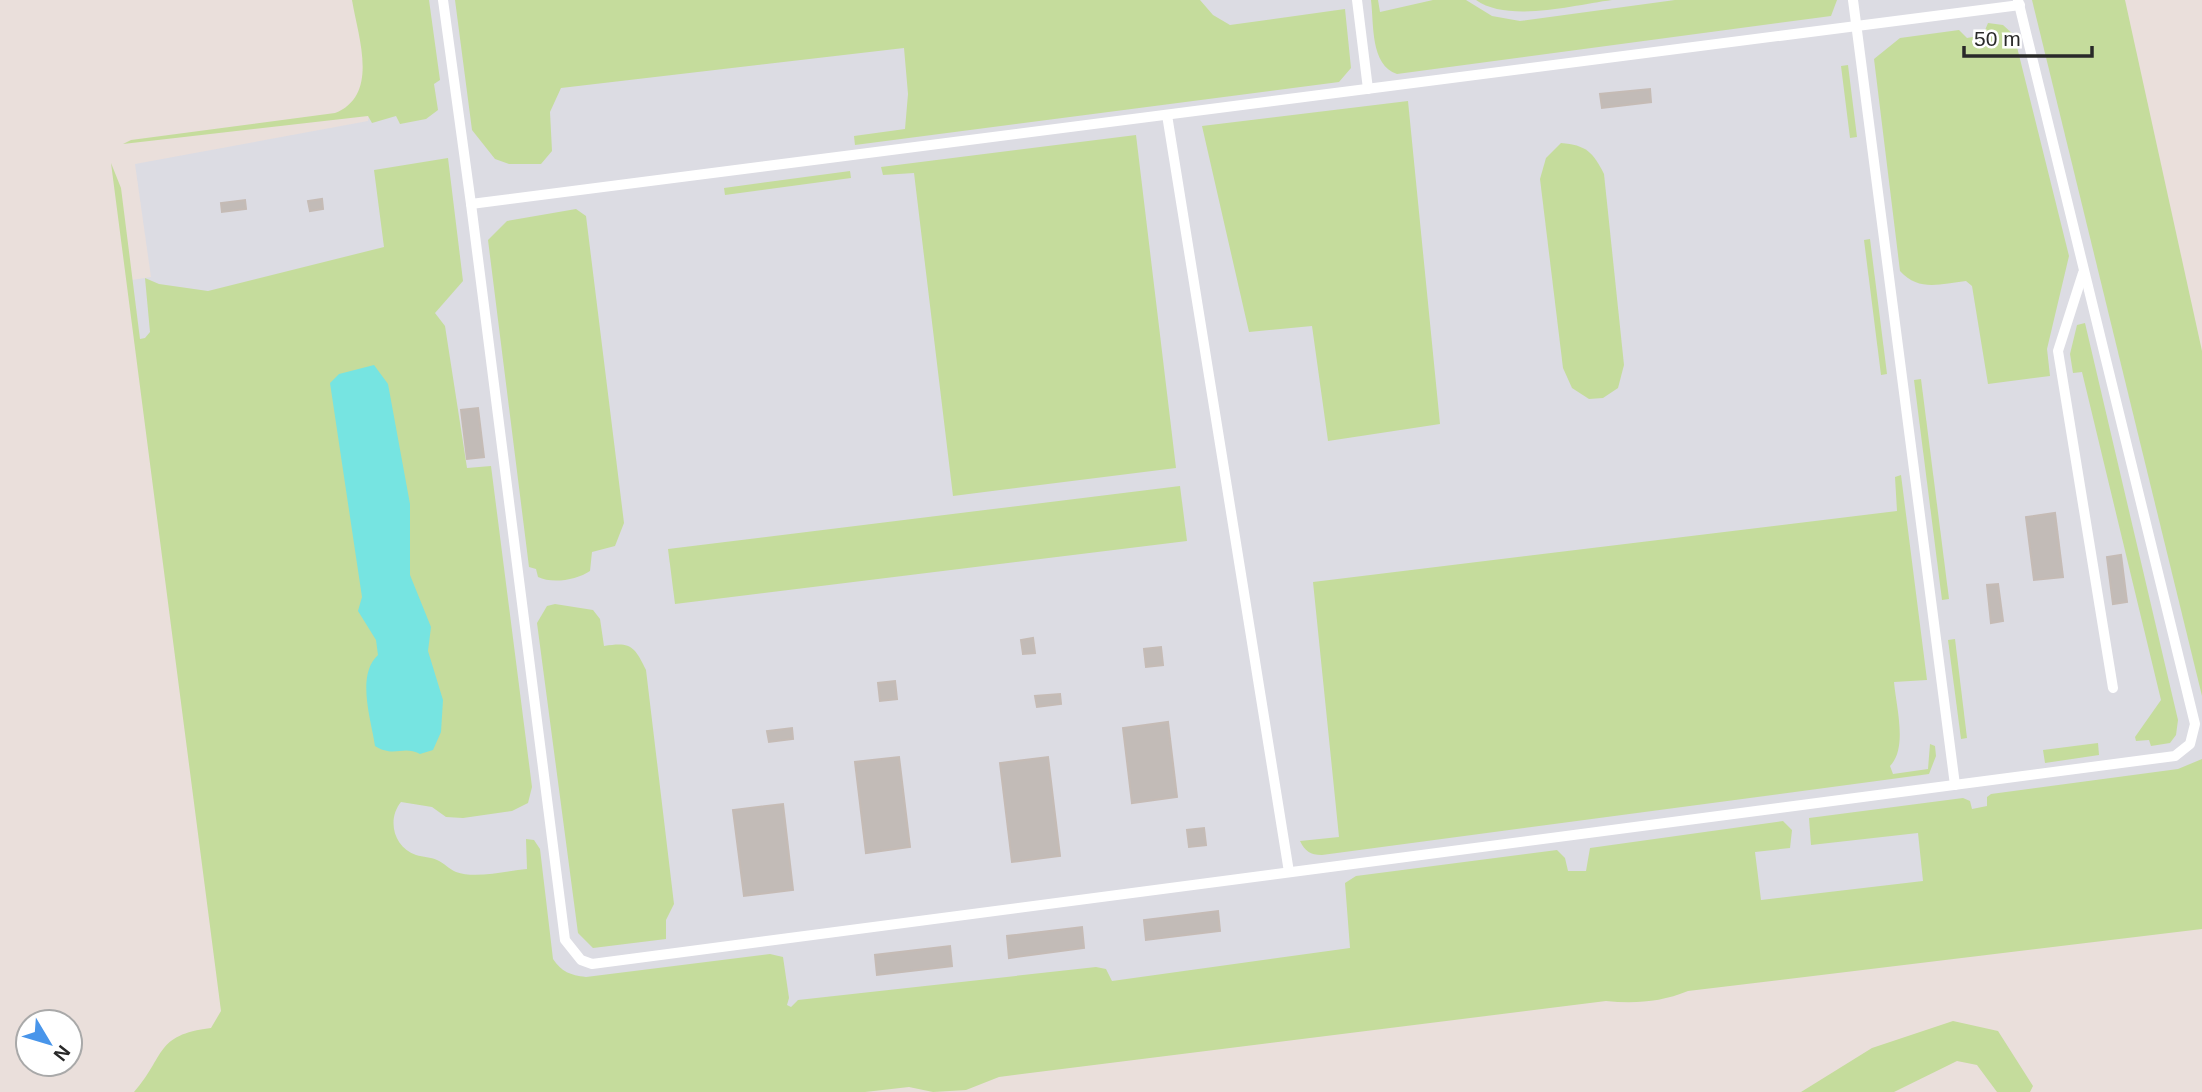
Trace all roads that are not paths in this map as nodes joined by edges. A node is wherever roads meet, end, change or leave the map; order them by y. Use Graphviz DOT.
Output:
graph roads {
  1 [pos="443,0"];
  2 [pos="1357,0"];
  3 [pos="1853,0"];
  4 [pos="2019,3"];
  5 [pos="1856,26"];
  6 [pos="1368,89"];
  7 [pos="1167,115"];
  8 [pos="471,204"];
  9 [pos="2084,271"];
  10 [pos="2113,688"];
  11 [pos="1955,785"];
  12 [pos="1289,872"];
  1 -- 8 [label="lane"];
  2 -- 6 [label="lane"];
  3 -- 5 [label="lane"];
  4 -- 5 [label="lane"];
  4 -- 9 [label="lane"];
  5 -- 6 [label="lane"];
  5 -- 11 [label="lane"];
  6 -- 7 [label="lane"];
  7 -- 8 [label="lane"];
  7 -- 12 [label="lane"];
  8 -- 12 [label="lane"];
  9 -- 10 [label="lane"];
  9 -- 11 [label="lane"];
  11 -- 12 [label="lane"];
}
